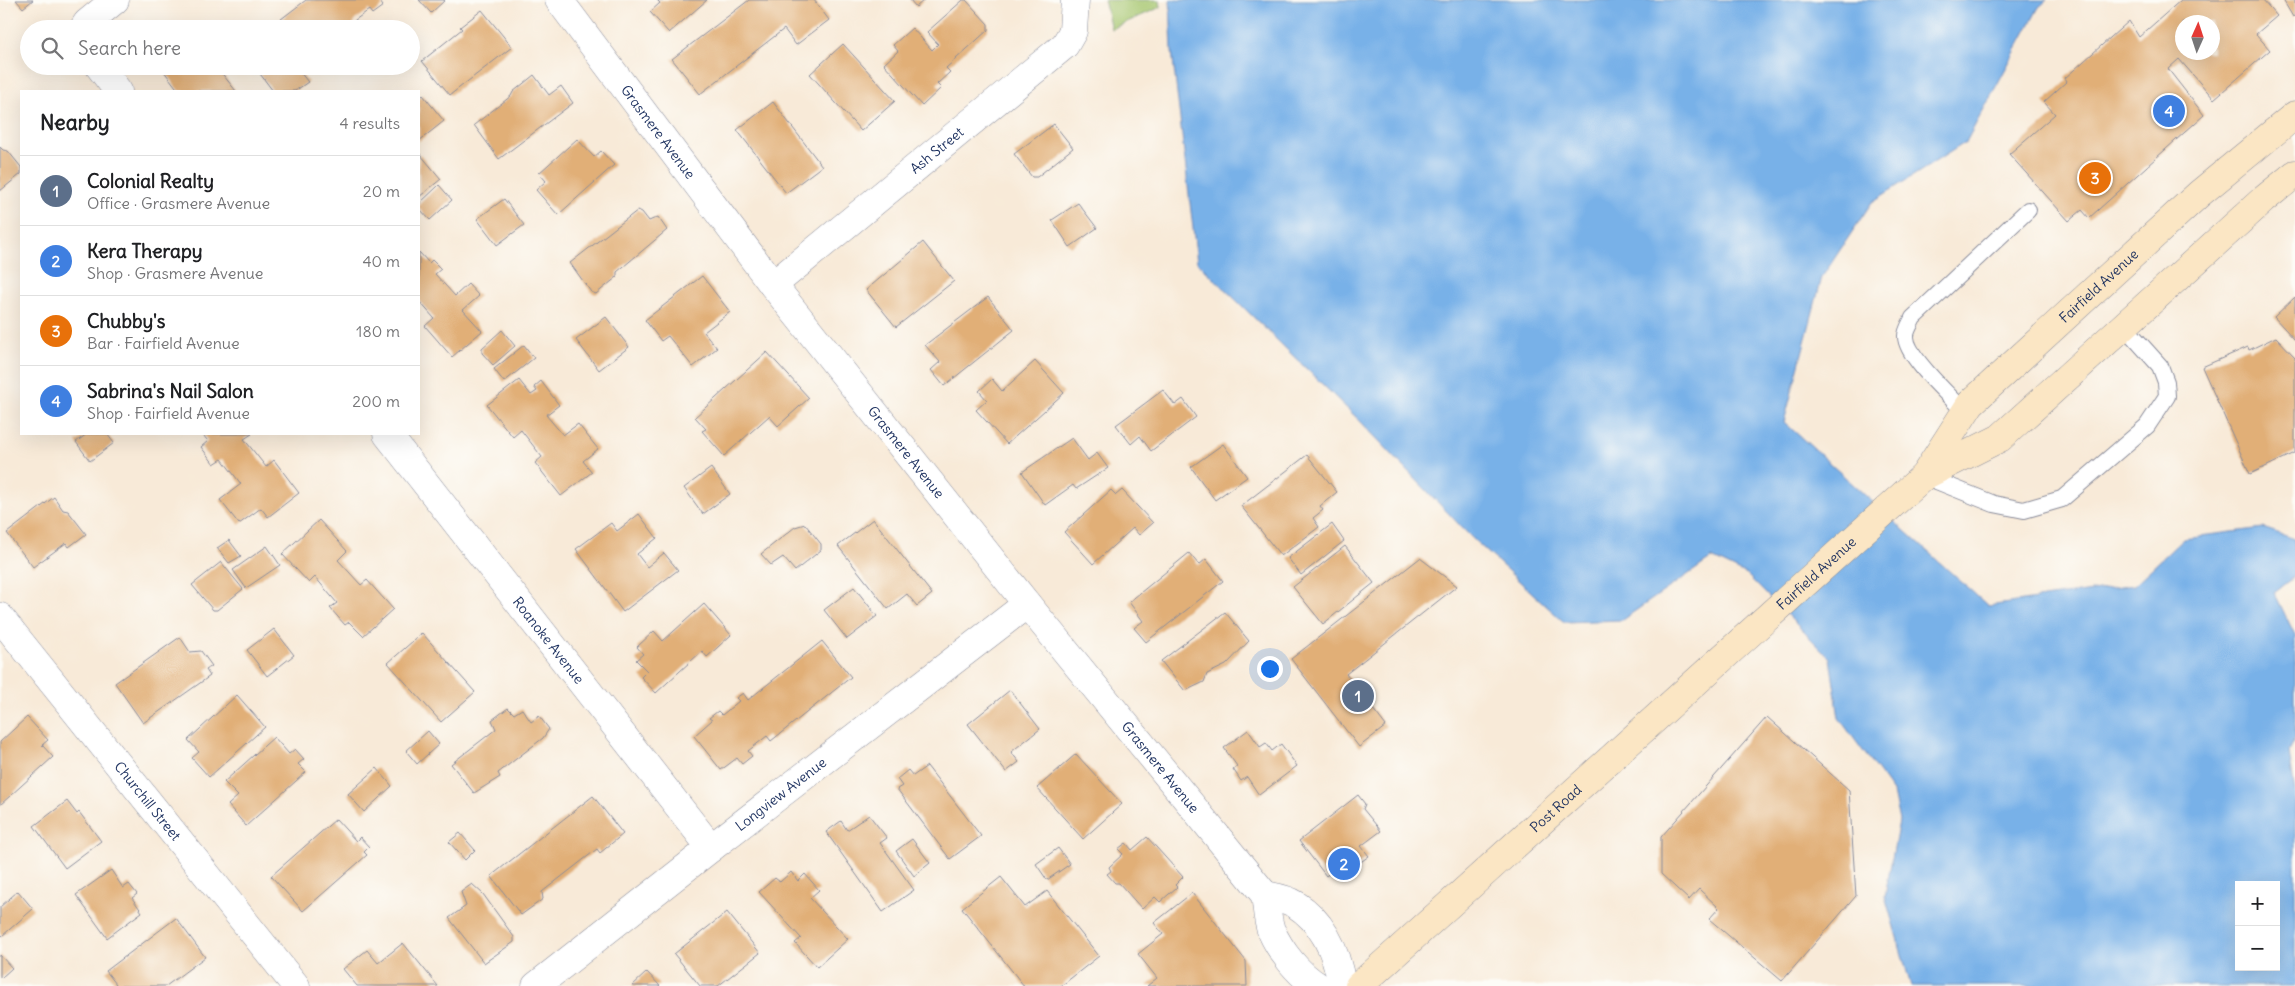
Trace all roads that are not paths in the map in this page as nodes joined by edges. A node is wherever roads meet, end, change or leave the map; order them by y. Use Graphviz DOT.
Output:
graph roads {
  1 [pos="115,0"];
  2 [pos="559,0"];
  3 [pos="1075,0"];
  4 [pos="91,20"];
  5 [pos="106,75"];
  6 [pos="117,90"];
  7 [pos="2295,115"];
  8 [pos="2295,174"];
  9 [pos="2028,210"];
  10 [pos="773,285"];
  11 [pos="2124,326"];
  12 [pos="1965,412"];
  13 [pos="387,435"];
  14 [pos="1924,476"];
  15 [pos="1027,604"];
  16 [pos="0,617"];
  17 [pos="1753,631"];
  18 [pos="711,848"];
  19 [pos="1265,895"];
  20 [pos="296,986"];
  21 [pos="536,986"];
  22 [pos="1318,986"];
  23 [pos="1342,986"];
  24 [pos="1360,986"];
  1 -- 4 [label="street"];
  2 -- 10 [label="street, Grasmere Avenue"];
  3 -- 10 [label="street, Ash Street"];
  5 -- 6 [label="street"];
  7 -- 12 [label="main road, Fairfield Avenue"];
  8 -- 11 [label="main road, Fairfield Avenue"];
  9 -- 12 [label="lane"];
  10 -- 15 [label="street, Grasmere Avenue"];
  11 -- 14 [label="main road, Fairfield Avenue"];
  11 -- 14 [label="lane"];
  12 -- 14 [label="main road, Fairfield Avenue"];
  13 -- 18 [label="street, Roanoke Avenue"];
  14 -- 17 [label="main road, Fairfield Avenue"];
  15 -- 18 [label="street, Longview Avenue"];
  15 -- 19 [label="street, Grasmere Avenue"];
  16 -- 20 [label="street, Churchill Street"];
  17 -- 24 [label="main road, Post Road"];
  18 -- 21 [label="street, Longview Avenue"];
  19 -- 22 [label="street"];
  19 -- 23 [label="street"];
}
